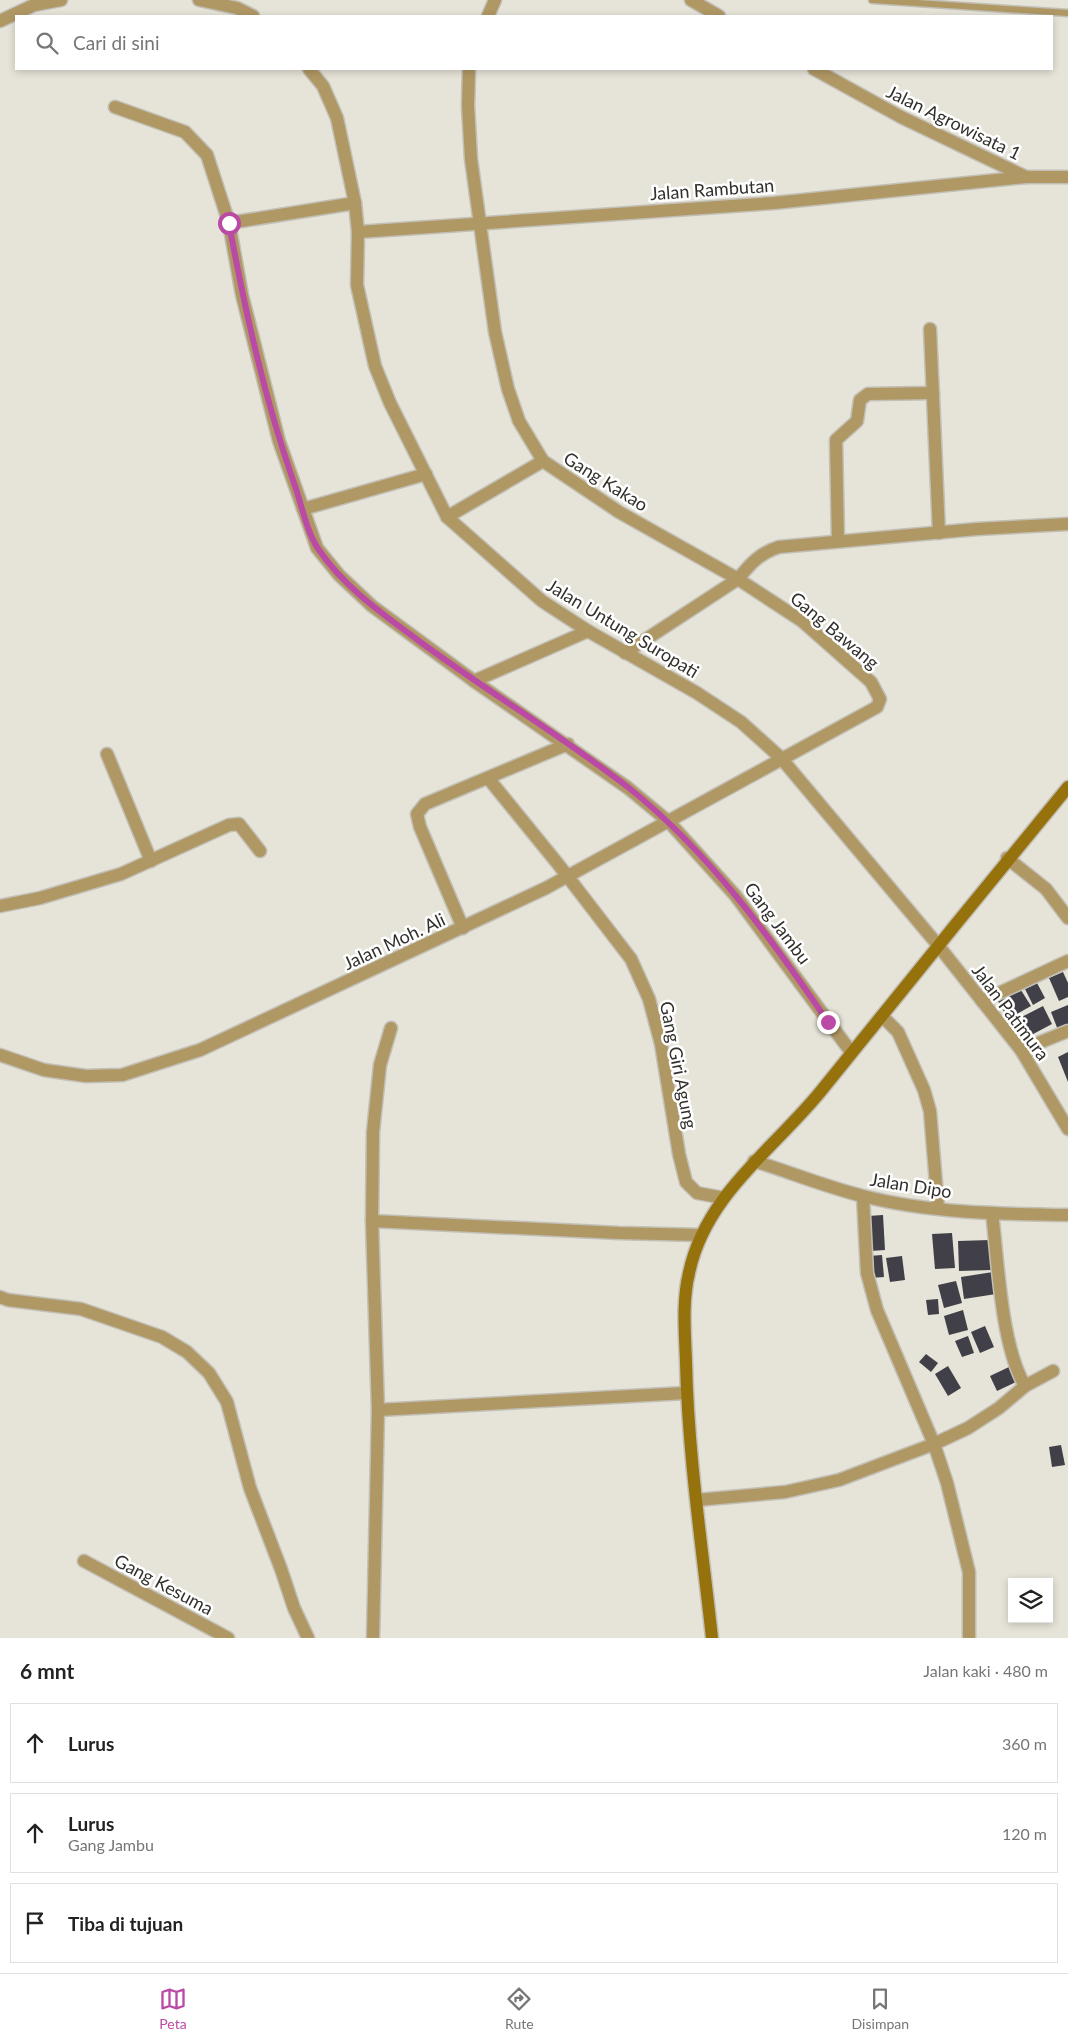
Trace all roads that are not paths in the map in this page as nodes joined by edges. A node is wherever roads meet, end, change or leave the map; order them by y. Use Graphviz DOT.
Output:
graph roads {
  1 [pos="62,0"];
  2 [pos="199,0"];
  3 [pos="495,0"];
  4 [pos="691,0"];
  5 [pos="872,0"];
  6 [pos="1068,13"];
  7 [pos="251,15"];
  8 [pos="488,15"];
  9 [pos="717,15"];
  10 [pos="0,21"];
  11 [pos="310,70"];
  12 [pos="469,70"];
  13 [pos="816,70"];
  14 [pos="115,107"];
  15 [pos="1026,177"];
  16 [pos="1068,177"];
  17 [pos="355,203"];
  18 [pos="479,222"];
  19 [pos="229,223"];
  20 [pos="358,232"];
  21 [pos="930,329"];
  22 [pos="933,393"];
  23 [pos="543,461"];
  24 [pos="426,474"];
  25 [pos="303,510"];
  26 [pos="447,517"];
  27 [pos="1068,524"];
  28 [pos="940,533"];
  29 [pos="838,541"];
  30 [pos="738,579"];
  31 [pos="588,631"];
  32 [pos="625,653"];
  33 [pos="474,681"];
  34 [pos="568,744"];
  35 [pos="106,754"];
  36 [pos="781,758"];
  37 [pos="488,778"];
  38 [pos="1068,786"];
  39 [pos="669,822"];
  40 [pos="260,851"];
  41 [pos="1007,858"];
  42 [pos="151,861"];
  43 [pos="567,877"];
  44 [pos="0,906"];
  45 [pos="1068,918"];
  46 [pos="463,928"];
  47 [pos="937,944"];
  48 [pos="1068,961"];
  49 [pos="982,1001"];
  50 [pos="882,1016"];
  51 [pos="390,1028"];
  52 [pos="1068,1031"];
  53 [pos="1021,1050"];
  54 [pos="851,1052"];
  55 [pos="0,1055"];
  56 [pos="1068,1130"];
  57 [pos="754,1161"];
  58 [pos="863,1197"];
  59 [pos="724,1198"];
  60 [pos="938,1208"];
  61 [pos="992,1213"];
  62 [pos="1068,1215"];
  63 [pos="372,1221"];
  64 [pos="700,1235"];
  65 [pos="0,1297"];
  66 [pos="1053,1371"];
  67 [pos="1026,1386"];
  68 [pos="686,1393"];
  69 [pos="378,1410"];
  70 [pos="934,1444"];
  71 [pos="696,1500"];
  72 [pos="84,1560"];
  73 [pos="228,1638"];
  74 [pos="308,1638"];
  75 [pos="373,1638"];
  76 [pos="712,1638"];
  77 [pos="969,1638"];
  1 -- 10 [label="street"];
  2 -- 7 [label="street"];
  3 -- 8 [label="street"];
  4 -- 9 [label="street"];
  5 -- 6 [label="lane"];
  11 -- 17 [label="street, Jalan Untung Suropati"];
  12 -- 18 [label="street, Gang Kakao"];
  13 -- 15 [label="street, Jalan Agrowisata 1"];
  14 -- 19 [label="street, Gang Jambu"];
  15 -- 16 [label="street, Jalan Rambutan"];
  15 -- 18 [label="street, Jalan Rambutan"];
  17 -- 19 [label="street"];
  17 -- 20 [label="street, Jalan Untung Suropati"];
  18 -- 20 [label="street, Jalan Rambutan"];
  18 -- 23 [label="street, Gang Kakao"];
  19 -- 25 [label="street, Gang Jambu"];
  20 -- 24 [label="street, Jalan Untung Suropati"];
  21 -- 22 [label="street"];
  22 -- 28 [label="street"];
  22 -- 29 [label="street"];
  23 -- 26 [label="street"];
  23 -- 30 [label="street, Gang Kakao"];
  24 -- 25 [label="street"];
  24 -- 26 [label="street, Jalan Untung Suropati"];
  25 -- 33 [label="street, Gang Jambu"];
  26 -- 31 [label="street, Jalan Untung Suropati"];
  27 -- 28 [label="street"];
  28 -- 29 [label="street"];
  29 -- 30 [label="street"];
  30 -- 32 [label="street"];
  30 -- 36 [label="street, Gang Bawang"];
  31 -- 32 [label="street, Jalan Untung Suropati"];
  31 -- 33 [label="street"];
  32 -- 36 [label="street, Jalan Untung Suropati"];
  33 -- 34 [label="street, Gang Jambu"];
  34 -- 37 [label="street"];
  34 -- 39 [label="street, Gang Jambu"];
  35 -- 42 [label="street"];
  36 -- 39 [label="street, Jalan Moh. Ali"];
  36 -- 47 [label="street, Jalan Untung Suropati"];
  37 -- 43 [label="street, Gang Giri Agung"];
  37 -- 46 [label="street"];
  38 -- 41 [label="street"];
  39 -- 43 [label="street, Jalan Moh. Ali"];
  39 -- 54 [label="street, Gang Jambu"];
  40 -- 42 [label="street"];
  41 -- 45 [label="street"];
  41 -- 47 [label="street"];
  42 -- 44 [label="street"];
  43 -- 46 [label="street, Jalan Moh. Ali"];
  43 -- 59 [label="street, Gang Giri Agung"];
  46 -- 55 [label="street, Jalan Moh. Ali"];
  47 -- 49 [label="street, Jalan Patimura"];
  47 -- 50 [label="street"];
  48 -- 49 [label="street"];
  49 -- 53 [label="street, Jalan Patimura"];
  50 -- 54 [label="street"];
  50 -- 60 [label="street"];
  51 -- 63 [label="street"];
  52 -- 53 [label="street"];
  53 -- 56 [label="street, Jalan Patimura"];
  54 -- 57 [label="street"];
  57 -- 58 [label="street, Jalan Dipo"];
  57 -- 59 [label="street"];
  58 -- 60 [label="street, Jalan Dipo"];
  58 -- 70 [label="street"];
  59 -- 64 [label="street"];
  60 -- 61 [label="street, Jalan Dipo"];
  61 -- 62 [label="street, Jalan Dipo"];
  61 -- 67 [label="street"];
  63 -- 64 [label="street"];
  63 -- 69 [label="street"];
  64 -- 68 [label="street"];
  65 -- 74 [label="street"];
  66 -- 67 [label="street"];
  67 -- 70 [label="street"];
  68 -- 69 [label="street"];
  68 -- 71 [label="street"];
  69 -- 75 [label="street"];
  70 -- 71 [label="street"];
  70 -- 77 [label="street"];
  71 -- 76 [label="street"];
  72 -- 73 [label="street, Gang Kesuma"];
}
